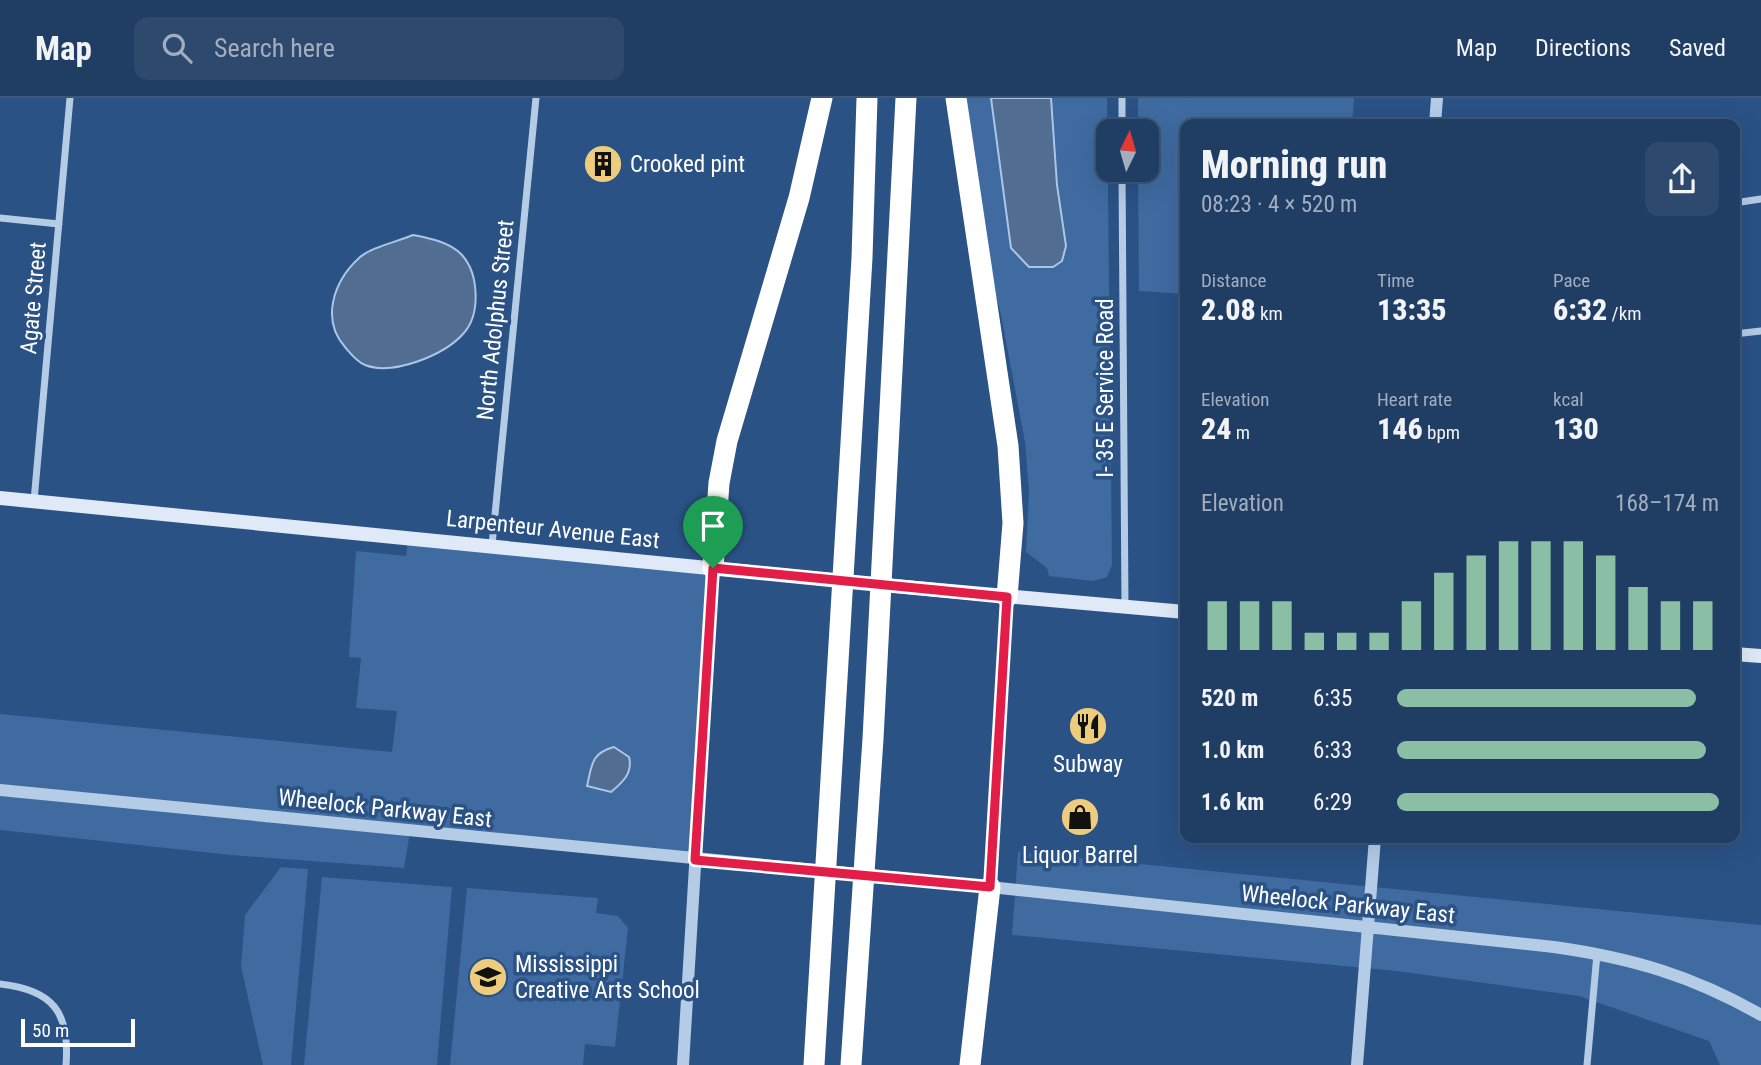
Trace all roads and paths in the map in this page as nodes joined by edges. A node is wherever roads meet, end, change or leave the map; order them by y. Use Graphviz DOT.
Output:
graph roads {
  1 [pos="70,98"];
  2 [pos="536,98"];
  3 [pos="822,98"];
  4 [pos="867,98"];
  5 [pos="906,98"];
  6 [pos="956,98"];
  7 [pos="1122,98"];
  8 [pos="1437,98"];
  9 [pos="1122,119"];
  10 [pos="1435,119"];
  11 [pos="1122,182"];
  12 [pos="1761,199"];
  13 [pos="1740,201"];
  14 [pos="0,218"];
  15 [pos="59,224"];
  16 [pos="1761,331"];
  17 [pos="1740,333"];
  18 [pos="0,498"];
  19 [pos="34,501"];
  20 [pos="492,545"];
  21 [pos="713,568"];
  22 [pos="1007,597"];
  23 [pos="1125,607"];
  24 [pos="1180,612"];
  25 [pos="1740,654"];
  26 [pos="1761,656"];
  27 [pos="0,790"];
  28 [pos="1375,843"];
  29 [pos="695,860"];
  30 [pos="990,887"];
  31 [pos="1368,927"];
  32 [pos="1597,953"];
  33 [pos="0,985"];
  34 [pos="1761,1015"];
  35 [pos="66,1065"];
  36 [pos="683,1065"];
  37 [pos="814,1065"];
  38 [pos="852,1065"];
  39 [pos="971,1065"];
  40 [pos="1357,1065"];
  41 [pos="1587,1065"];
  1 -- 15 [label="street, Agate Street"];
  2 -- 20 [label="street, North Adolphus Street"];
  3 -- 21 [label="highway"];
  4 -- 37 [label="highway"];
  5 -- 38 [label="highway"];
  6 -- 22 [label="highway"];
  7 -- 9 [label="street"];
  8 -- 10 [label="street"];
  11 -- 23 [label="street, I- 35 E Service Road"];
  12 -- 13 [label="street"];
  14 -- 15 [label="street"];
  15 -- 19 [label="street, Agate Street"];
  16 -- 17 [label="street"];
  18 -- 19 [label="main road, Larpenteur Avenue East"];
  19 -- 20 [label="main road, Larpenteur Avenue East"];
  20 -- 21 [label="main road, Larpenteur Avenue East"];
  21 -- 22 [label="main road, Larpenteur Avenue East"];
  21 -- 29 [label="street"];
  22 -- 23 [label="main road, Larpenteur Avenue East"];
  22 -- 30 [label="street"];
  23 -- 24 [label="main road, Larpenteur Avenue East"];
  25 -- 26 [label="main road"];
  27 -- 29 [label="street, Wheelock Parkway East"];
  28 -- 31 [label="street"];
  29 -- 30 [label="street, Wheelock Parkway East"];
  29 -- 36 [label="street"];
  30 -- 31 [label="street, Wheelock Parkway East"];
  30 -- 39 [label="highway"];
  31 -- 32 [label="street, Wheelock Parkway East"];
  31 -- 40 [label="street"];
  32 -- 34 [label="street, Wheelock Parkway East"];
  32 -- 41 [label="street"];
  33 -- 35 [label="street"];
}
